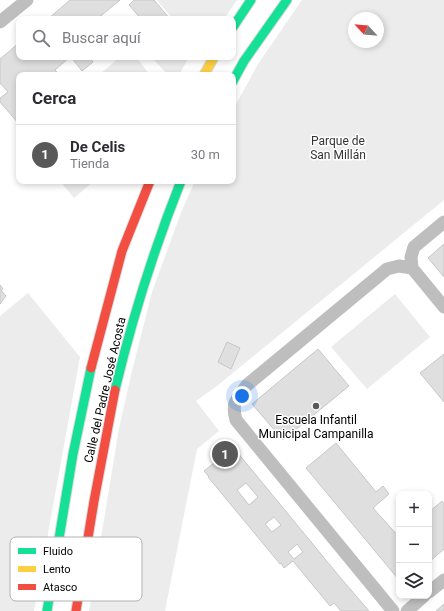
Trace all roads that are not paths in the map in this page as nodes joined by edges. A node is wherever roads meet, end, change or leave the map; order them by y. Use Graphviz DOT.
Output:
graph roads {
  1 [pos="27,0"];
  2 [pos="252,0"];
  3 [pos="286,0"];
  4 [pos="0,22"];
  5 [pos="236,24"];
  6 [pos="212,60"];
  7 [pos="206,72"];
  8 [pos="236,76"];
  9 [pos="149,184"];
  10 [pos="180,184"];
  11 [pos="444,222"];
  12 [pos="412,268"];
  13 [pos="444,307"];
  14 [pos="59,537"];
  15 [pos="88,537"];
  16 [pos="444,580"];
  17 [pos="432,590"];
  18 [pos="421,599"];
  19 [pos="49,601"];
  20 [pos="78,601"];
  21 [pos="47,611"];
  22 [pos="76,611"];
  23 [pos="393,611"];
  24 [pos="407,611"];
  1 -- 4 [label="street"];
  2 -- 5 [label="highway"];
  3 -- 8 [label="highway"];
  6 -- 7 [label="highway"];
  9 -- 14 [label="highway, Calle del Padre José Acosta"];
  10 -- 15 [label="highway, Calle del Padre José Acosta"];
  11 -- 12 [label="street"];
  12 -- 13 [label="street"];
  12 -- 23 [label="street"];
  16 -- 17 [label="street"];
  18 -- 24 [label="street"];
  19 -- 21 [label="highway, Calle del Padre José Acosta"];
  20 -- 22 [label="highway, Calle del Padre José Acosta"];
}
